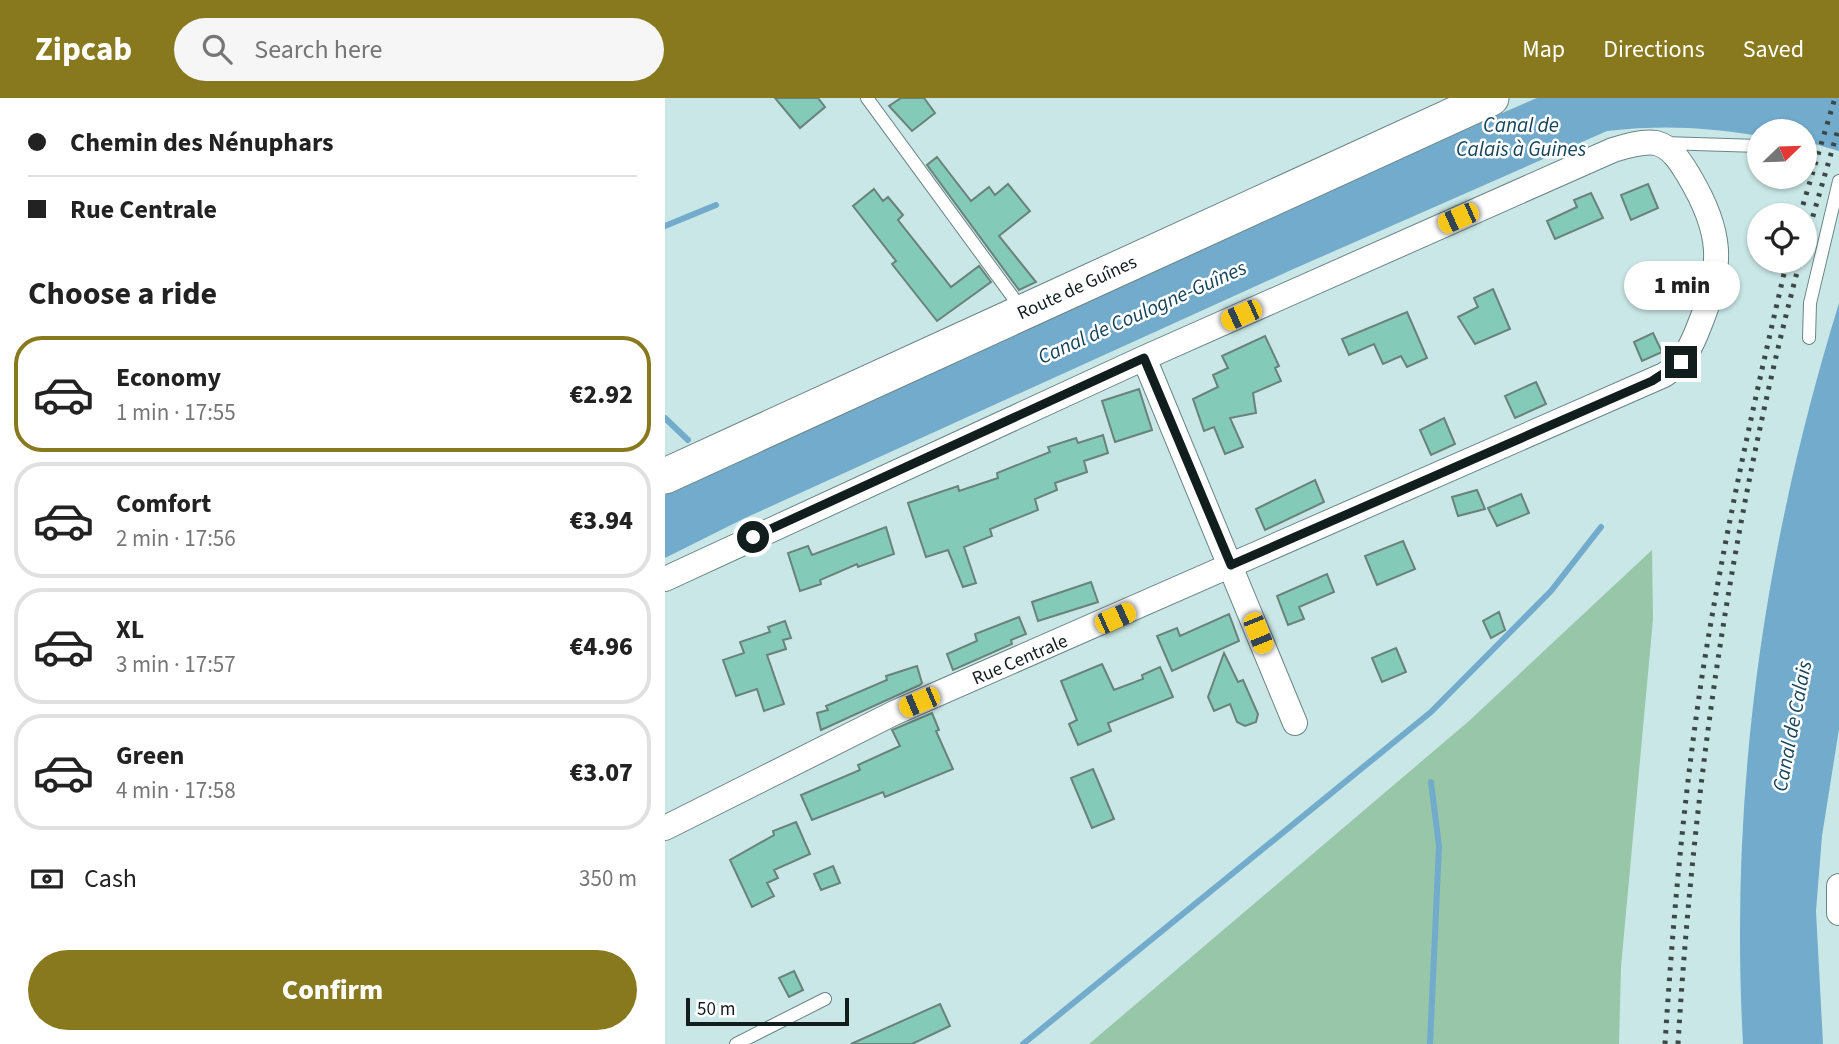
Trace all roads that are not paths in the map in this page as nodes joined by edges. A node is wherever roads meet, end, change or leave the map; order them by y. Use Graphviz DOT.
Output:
graph roads {
  1 [pos="867,98"];
  2 [pos="1491,98"];
  3 [pos="1656,144"];
  4 [pos="1747,146"];
  5 [pos="1839,181"];
  6 [pos="1024,311"];
  7 [pos="1809,338"];
  8 [pos="1144,358"];
  9 [pos="665,476"];
  10 [pos="1231,565"];
  11 [pos="665,579"];
  12 [pos="1295,723"];
  13 [pos="665,828"];
  14 [pos="1839,886"];
  15 [pos="1839,901"];
  16 [pos="1839,913"];
  17 [pos="825,999"];
  18 [pos="736,1044"];
  1 -- 6 [label="lane"];
  2 -- 6 [label="main road, Route de Guînes"];
  3 -- 4 [label="lane"];
  3 -- 8 [label="street"];
  3 -- 10 [label="street, Rue Centrale"];
  5 -- 7 [label="lane"];
  6 -- 9 [label="main road, Route de Guînes"];
  8 -- 10 [label="street"];
  8 -- 11 [label="street"];
  10 -- 12 [label="street"];
  10 -- 13 [label="street, Rue Centrale"];
  14 -- 15 [label="street"];
  15 -- 16 [label="street"];
  17 -- 18 [label="lane"];
}
